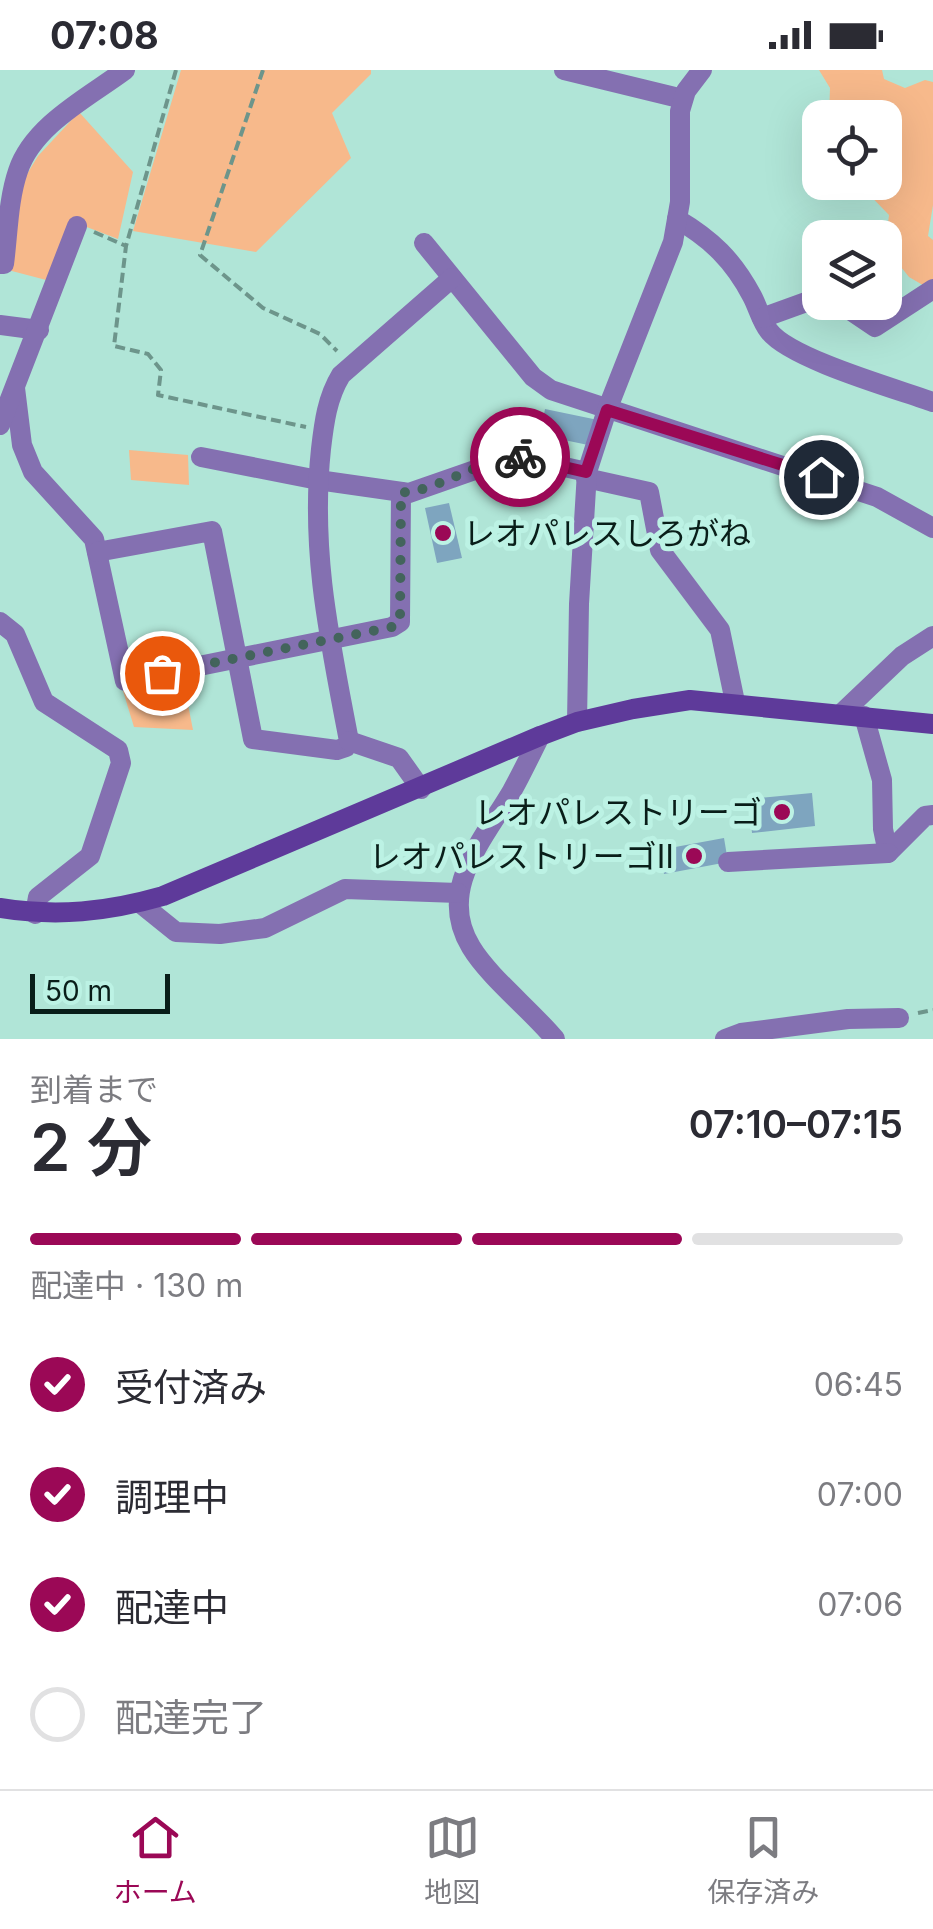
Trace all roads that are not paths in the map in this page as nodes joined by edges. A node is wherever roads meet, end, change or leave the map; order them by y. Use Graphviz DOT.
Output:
graph roads {
  1 [pos="125,70"];
  2 [pos="564,70"];
  3 [pos="702,70"];
  4 [pos="684,99"];
  5 [pos="677,218"];
  6 [pos="77,226"];
  7 [pos="424,243"];
  8 [pos="0,264"];
  9 [pos="452,278"];
  10 [pos="933,288"];
  11 [pos="802,304"];
  12 [pos="902,308"];
  13 [pos="762,318"];
  14 [pos="0,325"];
  15 [pos="39,330"];
  16 [pos="15,388"];
  17 [pos="933,402"];
  18 [pos="607,410"];
  19 [pos="0,424"];
  20 [pos="201,457"];
  21 [pos="586,475"];
  22 [pos="318,480"];
  23 [pos="401,492"];
  24 [pos="933,528"];
  25 [pos="97,552"];
  26 [pos="0,622"];
  27 [pos="933,636"];
  28 [pos="330,640"];
  29 [pos="237,658"];
  30 [pos="734,702"];
  31 [pos="842,713"];
  32 [pos="864,716"];
  33 [pos="577,722"];
  34 [pos="933,724"];
  35 [pos="540,736"];
  36 [pos="349,741"];
  37 [pos="422,789"];
  38 [pos="933,815"];
  39 [pos="888,853"];
  40 [pos="728,862"];
  41 [pos="458,893"];
  42 [pos="140,902"];
  43 [pos="0,908"];
  44 [pos="35,914"];
  45 [pos="900,1018"];
  46 [pos="555,1039"];
  47 [pos="725,1039"];
  1 -- 8 [label="street"];
  2 -- 4 [label="street"];
  3 -- 4 [label="street"];
  4 -- 5 [label="street"];
  5 -- 13 [label="street"];
  5 -- 18 [label="street"];
  6 -- 15 [label="street"];
  7 -- 9 [label="street"];
  9 -- 18 [label="street"];
  9 -- 22 [label="street"];
  10 -- 12 [label="street"];
  11 -- 13 [label="street"];
  13 -- 17 [label="street"];
  14 -- 15 [label="street"];
  15 -- 16 [label="street"];
  16 -- 19 [label="street"];
  16 -- 25 [label="street"];
  18 -- 21 [label="street"];
  18 -- 24 [label="street"];
  20 -- 22 [label="street"];
  21 -- 23 [label="street"];
  21 -- 30 [label="street"];
  21 -- 33 [label="street"];
  22 -- 23 [label="street"];
  22 -- 28 [label="street"];
  23 -- 28 [label="street"];
  25 -- 29 [label="street"];
  25 -- 29 [label="street"];
  26 -- 44 [label="street"];
  27 -- 31 [label="street"];
  28 -- 29 [label="street"];
  28 -- 36 [label="street"];
  29 -- 36 [label="street"];
  30 -- 31 [label="street"];
  30 -- 33 [label="street"];
  31 -- 32 [label="street"];
  32 -- 34 [label="street"];
  32 -- 39 [label="street"];
  33 -- 35 [label="street"];
  35 -- 37 [label="street"];
  35 -- 41 [label="street"];
  36 -- 37 [label="street"];
  37 -- 42 [label="street"];
  38 -- 39 [label="street"];
  39 -- 40 [label="street"];
  41 -- 42 [label="street"];
  41 -- 46 [label="street"];
  42 -- 44 [label="street"];
  43 -- 44 [label="street"];
  45 -- 47 [label="street"];
}
